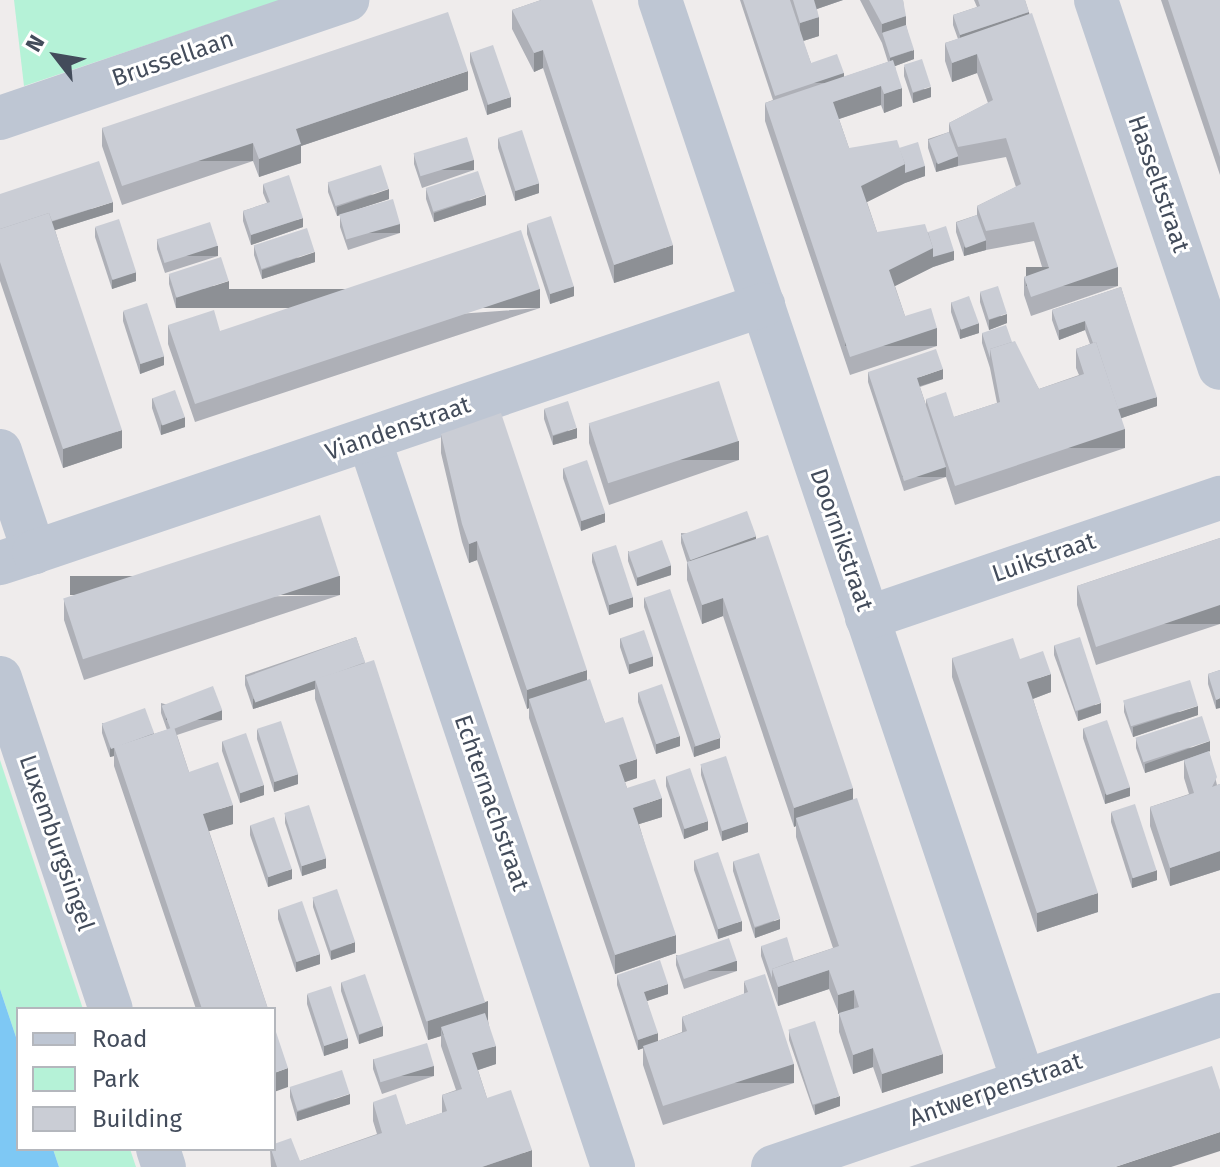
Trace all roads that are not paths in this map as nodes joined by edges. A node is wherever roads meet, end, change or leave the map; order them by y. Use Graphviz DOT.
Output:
graph roads {
  1 [pos="347,0"];
  2 [pos="660,0"];
  3 [pos="1096,0"];
  4 [pos="0,118"];
  5 [pos="763,305"];
  6 [pos="1220,368"];
  7 [pos="369,439"];
  8 [pos="0,451"];
  9 [pos="1220,498"];
  10 [pos="17,558"];
  11 [pos="867,618"];
  12 [pos="0,678"];
  13 [pos="110,1007"];
  14 [pos="1220,1015"];
  15 [pos="1023,1080"];
  16 [pos="613,1167"];
  17 [pos="773,1167"];
  1 -- 4 [label="street, Brussellaan"];
  2 -- 5 [label="street, Doornikstraat"];
  3 -- 6 [label="street, Hasseltstraat"];
  5 -- 7 [label="street, Viandenstraat"];
  5 -- 11 [label="street, Doornikstraat"];
  7 -- 10 [label="street, Viandenstraat"];
  7 -- 16 [label="street, Echternachstraat"];
  8 -- 10 [label="street"];
  9 -- 11 [label="street, Luikstraat"];
  11 -- 15 [label="street, Doornikstraat"];
  12 -- 13 [label="street, Luxemburgsingel"];
  14 -- 15 [label="street, Antwerpenstraat"];
  15 -- 17 [label="street, Antwerpenstraat"];
}
